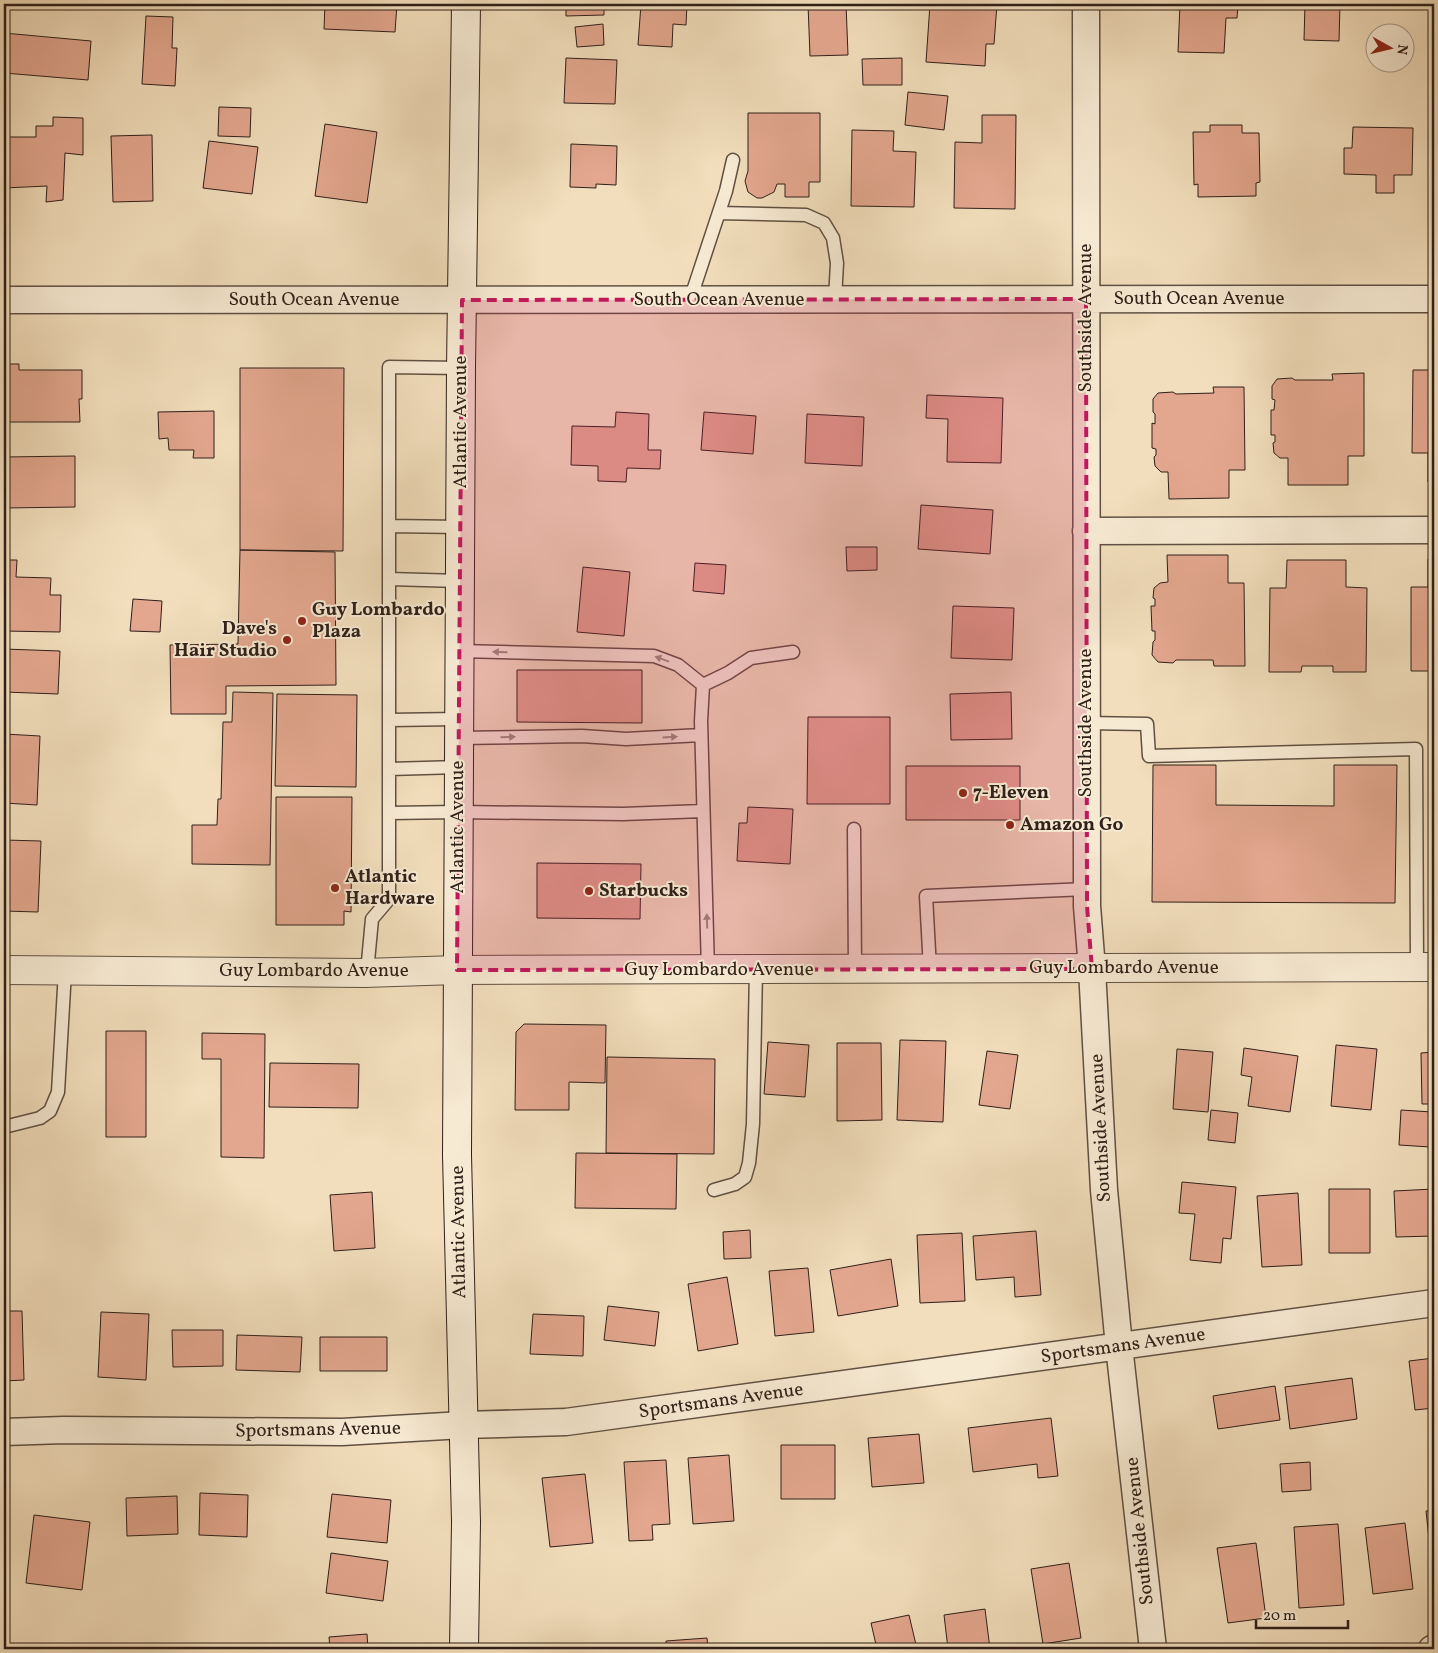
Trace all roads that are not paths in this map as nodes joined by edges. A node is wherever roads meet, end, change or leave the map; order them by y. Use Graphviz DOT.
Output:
graph roads {
  1 [pos="466,4"];
  2 [pos="1086,4"];
  3 [pos="732,160"];
  4 [pos="719,213"];
  5 [pos="835,299"];
  6 [pos="1086,299"];
  7 [pos="1434,299"];
  8 [pos="4,300"];
  9 [pos="462,300"];
  10 [pos="690,300"];
  11 [pos="461,368"];
  12 [pos="389,526"];
  13 [pos="461,526"];
  14 [pos="1434,530"];
  15 [pos="1086,531"];
  16 [pos="389,579"];
  17 [pos="460,580"];
  18 [pos="460,651"];
  19 [pos="793,652"];
  20 [pos="703,685"];
  21 [pos="389,720"];
  22 [pos="1086,723"];
  23 [pos="459,728"];
  24 [pos="702,735"];
  25 [pos="459,767"];
  26 [pos="389,769"];
  27 [pos="703,811"];
  28 [pos="458,812"];
  29 [pos="389,814"];
  30 [pos="854,829"];
  31 [pos="1087,889"];
  32 [pos="1426,967"];
  33 [pos="855,969"];
  34 [pos="930,969"];
  35 [pos="1092,969"];
  36 [pos="4,970"];
  37 [pos="457,970"];
  38 [pos="708,970"];
  39 [pos="756,970"];
  40 [pos="65,971"];
  41 [pos="368,972"];
  42 [pos="4,1127"];
  43 [pos="714,1190"];
  44 [pos="1434,1304"];
  45 [pos="1119,1346"];
  46 [pos="464,1425"];
  47 [pos="4,1432"];
  48 [pos="464,1649"];
  49 [pos="1153,1649"];
  1 -- 9 [label="main road, Atlantic Avenue"];
  2 -- 6 [label="street, Southside Avenue"];
  3 -- 4 [label="lane"];
  4 -- 5 [label="lane"];
  4 -- 10 [label="lane"];
  5 -- 6 [label="street, South Ocean Avenue"];
  5 -- 10 [label="street, South Ocean Avenue"];
  6 -- 7 [label="street, South Ocean Avenue"];
  6 -- 15 [label="street, Southside Avenue"];
  8 -- 9 [label="street, South Ocean Avenue"];
  9 -- 10 [label="street, South Ocean Avenue"];
  9 -- 11 [label="main road, Atlantic Avenue"];
  11 -- 12 [label="lane"];
  11 -- 13 [label="main road, Atlantic Avenue"];
  12 -- 13 [label="lane"];
  12 -- 16 [label="lane"];
  13 -- 17 [label="main road, Atlantic Avenue"];
  14 -- 15 [label="street"];
  15 -- 22 [label="street, Southside Avenue"];
  16 -- 17 [label="lane"];
  16 -- 21 [label="lane"];
  17 -- 18 [label="main road, Atlantic Avenue"];
  20 -- 18 [label="lane, one-way"];
  18 -- 23 [label="main road, Atlantic Avenue"];
  19 -- 20 [label="lane"];
  20 -- 24 [label="lane"];
  21 -- 23 [label="lane"];
  21 -- 26 [label="lane"];
  22 -- 31 [label="street, Southside Avenue"];
  22 -- 32 [label="lane"];
  23 -- 24 [label="lane, one-way"];
  23 -- 25 [label="main road, Atlantic Avenue"];
  24 -- 27 [label="lane"];
  25 -- 26 [label="lane"];
  25 -- 28 [label="main road, Atlantic Avenue"];
  26 -- 29 [label="lane"];
  27 -- 28 [label="lane"];
  38 -- 27 [label="lane, one-way"];
  28 -- 29 [label="lane"];
  28 -- 37 [label="main road, Atlantic Avenue"];
  29 -- 41 [label="lane"];
  30 -- 33 [label="lane"];
  31 -- 34 [label="lane"];
  31 -- 35 [label="street, Southside Avenue"];
  32 -- 35 [label="main road, Guy Lombardo Avenue"];
  33 -- 34 [label="main road, Guy Lombardo Avenue"];
  33 -- 39 [label="main road, Guy Lombardo Avenue"];
  34 -- 35 [label="main road, Guy Lombardo Avenue"];
  35 -- 45 [label="street, Southside Avenue"];
  36 -- 40 [label="main road, Guy Lombardo Avenue"];
  37 -- 38 [label="main road, Guy Lombardo Avenue"];
  37 -- 41 [label="main road, Guy Lombardo Avenue"];
  37 -- 46 [label="main road, Atlantic Avenue"];
  38 -- 39 [label="main road, Guy Lombardo Avenue"];
  39 -- 43 [label="lane"];
  40 -- 41 [label="main road, Guy Lombardo Avenue"];
  40 -- 42 [label="lane"];
  44 -- 45 [label="street, Sportsmans Avenue"];
  45 -- 46 [label="street, Sportsmans Avenue"];
  45 -- 49 [label="street, Southside Avenue"];
  46 -- 47 [label="street, Sportsmans Avenue"];
  46 -- 48 [label="main road, Atlantic Avenue"];
}
